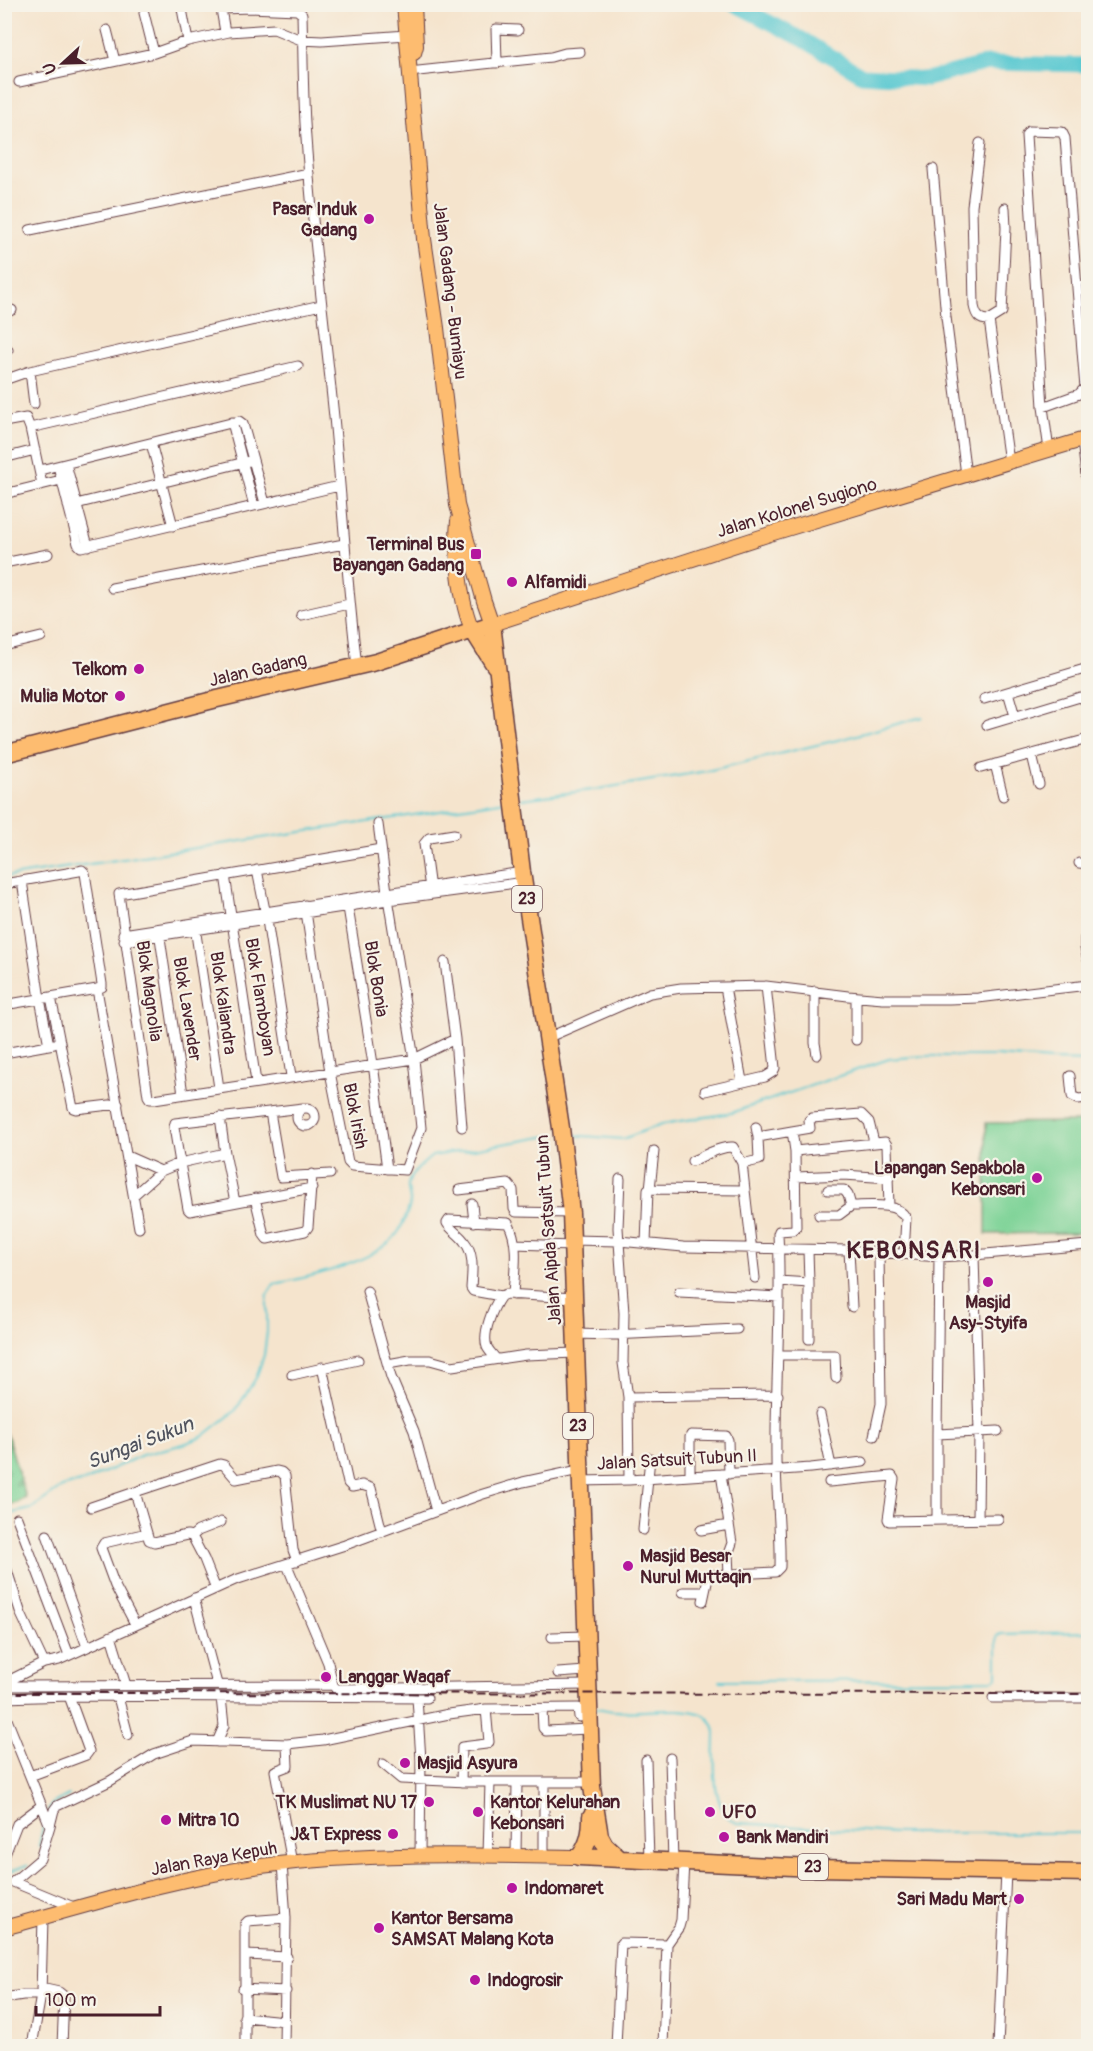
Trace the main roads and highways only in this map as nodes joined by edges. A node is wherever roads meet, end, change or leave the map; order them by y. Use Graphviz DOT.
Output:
graph roads {
  1 [pos="404,4"];
  2 [pos="414,4"];
  3 [pos="409,28"];
  4 [pos="1085,439"];
  5 [pos="459,516"];
  6 [pos="518,616"];
  7 [pos="492,624"];
  8 [pos="473,631"];
  9 [pos="496,669"];
  10 [pos="4,754"];
  11 [pos="592,1786"];
  12 [pos="579,1857"];
  13 [pos="620,1858"];
  14 [pos="1089,1873"];
  15 [pos="4,1928"];
  1 -- 3 [label="main road, Jalan Gadang - Bumiayu"];
  2 -- 3 [label="main road, Jalan Gadang - Bumiayu"];
  3 -- 5 [label="main road, Jalan Gadang - Bumiayu"];
  4 -- 6 [label="main road, Jalan Kolonel Sugiono"];
  5 -- 7 [label="main road, Jalan Gadang - Bumiayu"];
  5 -- 8 [label="main road, Jalan Gadang - Bumiayu"];
  6 -- 7 [label="main road, Jalan Gadang"];
  7 -- 8 [label="highway, Jalan Gadang"];
  7 -- 9 [label="highway, Jalan Aipda Satsuit Tubun / 23"];
  8 -- 9 [label="highway, Jalan Aipda Satsuit Tubun / 23"];
  8 -- 10 [label="highway, Jalan Gadang"];
  9 -- 11 [label="highway, Jalan Aipda Satsuit Tubun / 23"];
  11 -- 12 [label="highway, Jalan Aipda Satsuit Tubun / 23"];
  11 -- 13 [label="highway, Jalan Aipda Satsuit Tubun / 23"];
  12 -- 13 [label="highway, 23"];
  12 -- 15 [label="main road, Jalan Raya Kepuh"];
  13 -- 14 [label="highway, 23"];
}
